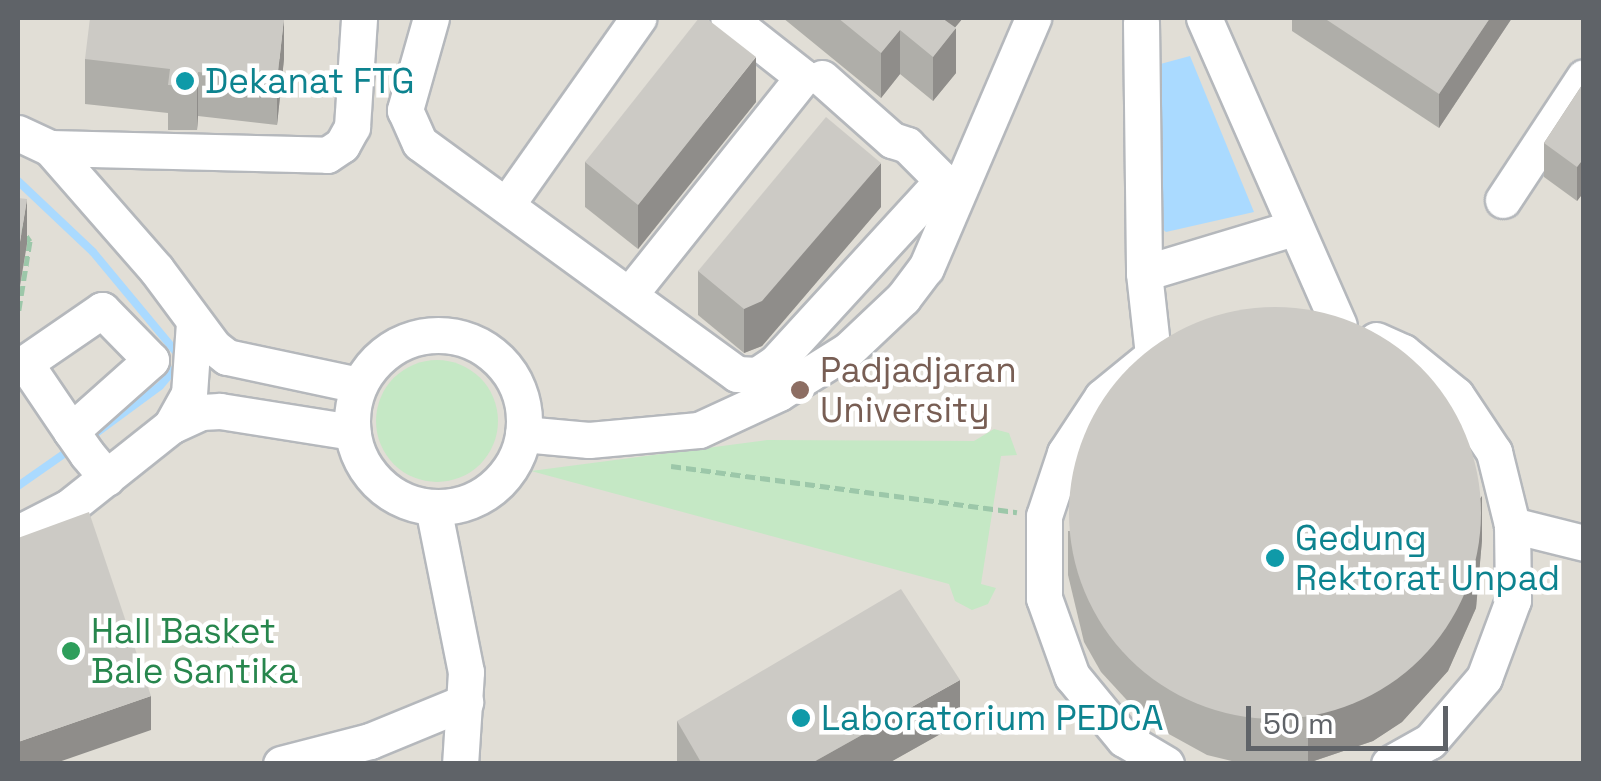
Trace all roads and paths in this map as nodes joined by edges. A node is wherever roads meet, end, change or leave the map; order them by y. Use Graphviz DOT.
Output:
graph roads {
  1 [pos="360,18"];
  2 [pos="430,18"];
  3 [pos="638,18"];
  4 [pos="728,18"];
  5 [pos="1033,18"];
  6 [pos="1190,18"];
  7 [pos="1204,18"];
  8 [pos="1137,20"];
  9 [pos="1584,77"];
  10 [pos="822,78"];
  11 [pos="18,133"];
  12 [pos="50,148"];
  13 [pos="950,187"];
  14 [pos="1504,200"];
  15 [pos="507,204"];
  16 [pos="18,224"];
  17 [pos="1293,228"];
  18 [pos="1144,273"];
  19 [pos="629,295"];
  20 [pos="18,315"];
  21 [pos="194,323"];
  22 [pos="359,385"];
  23 [pos="170,426"];
  24 [pos="352,432"];
  25 [pos="523,434"];
  26 [pos="656,464"];
  27 [pos="432,507"];
  28 [pos="1044,516"];
  29 [pos="1512,526"];
  30 [pos="18,533"];
  31 [pos="1584,542"];
  32 [pos="466,702"];
  33 [pos="280,764"];
  34 [pos="460,764"];
  35 [pos="1166,764"];
  36 [pos="1390,764"];
  1 -- 12 [label="lane"];
  2 -- 15 [label="lane"];
  3 -- 15 [label="lane"];
  4 -- 19 [label="lane"];
  5 -- 13 [label="lane"];
  6 -- 8 [label="lane"];
  7 -- 17 [label="lane"];
  8 -- 18 [label="lane"];
  9 -- 14 [label="lane"];
  10 -- 13 [label="lane"];
  11 -- 12 [label="lane"];
  12 -- 21 [label="lane"];
  13 -- 19 [label="lane"];
  13 -- 25 [label="lane"];
  15 -- 19 [label="lane"];
  16 -- 20 [label="path"];
  17 -- 18 [label="lane"];
  17 -- 29 [label="lane"];
  18 -- 28 [label="lane"];
  21 -- 22 [label="lane"];
  21 -- 23 [label="lane"];
  22 -- 24 [label="lane"];
  22 -- 25 [label="lane"];
  23 -- 24 [label="lane"];
  23 -- 30 [label="lane"];
  24 -- 27 [label="lane"];
  25 -- 27 [label="lane"];
  26 -- 28 [label="path"];
  27 -- 32 [label="lane"];
  28 -- 35 [label="lane"];
  29 -- 31 [label="lane"];
  29 -- 36 [label="lane"];
  32 -- 33 [label="lane"];
  32 -- 34 [label="lane"];
}
